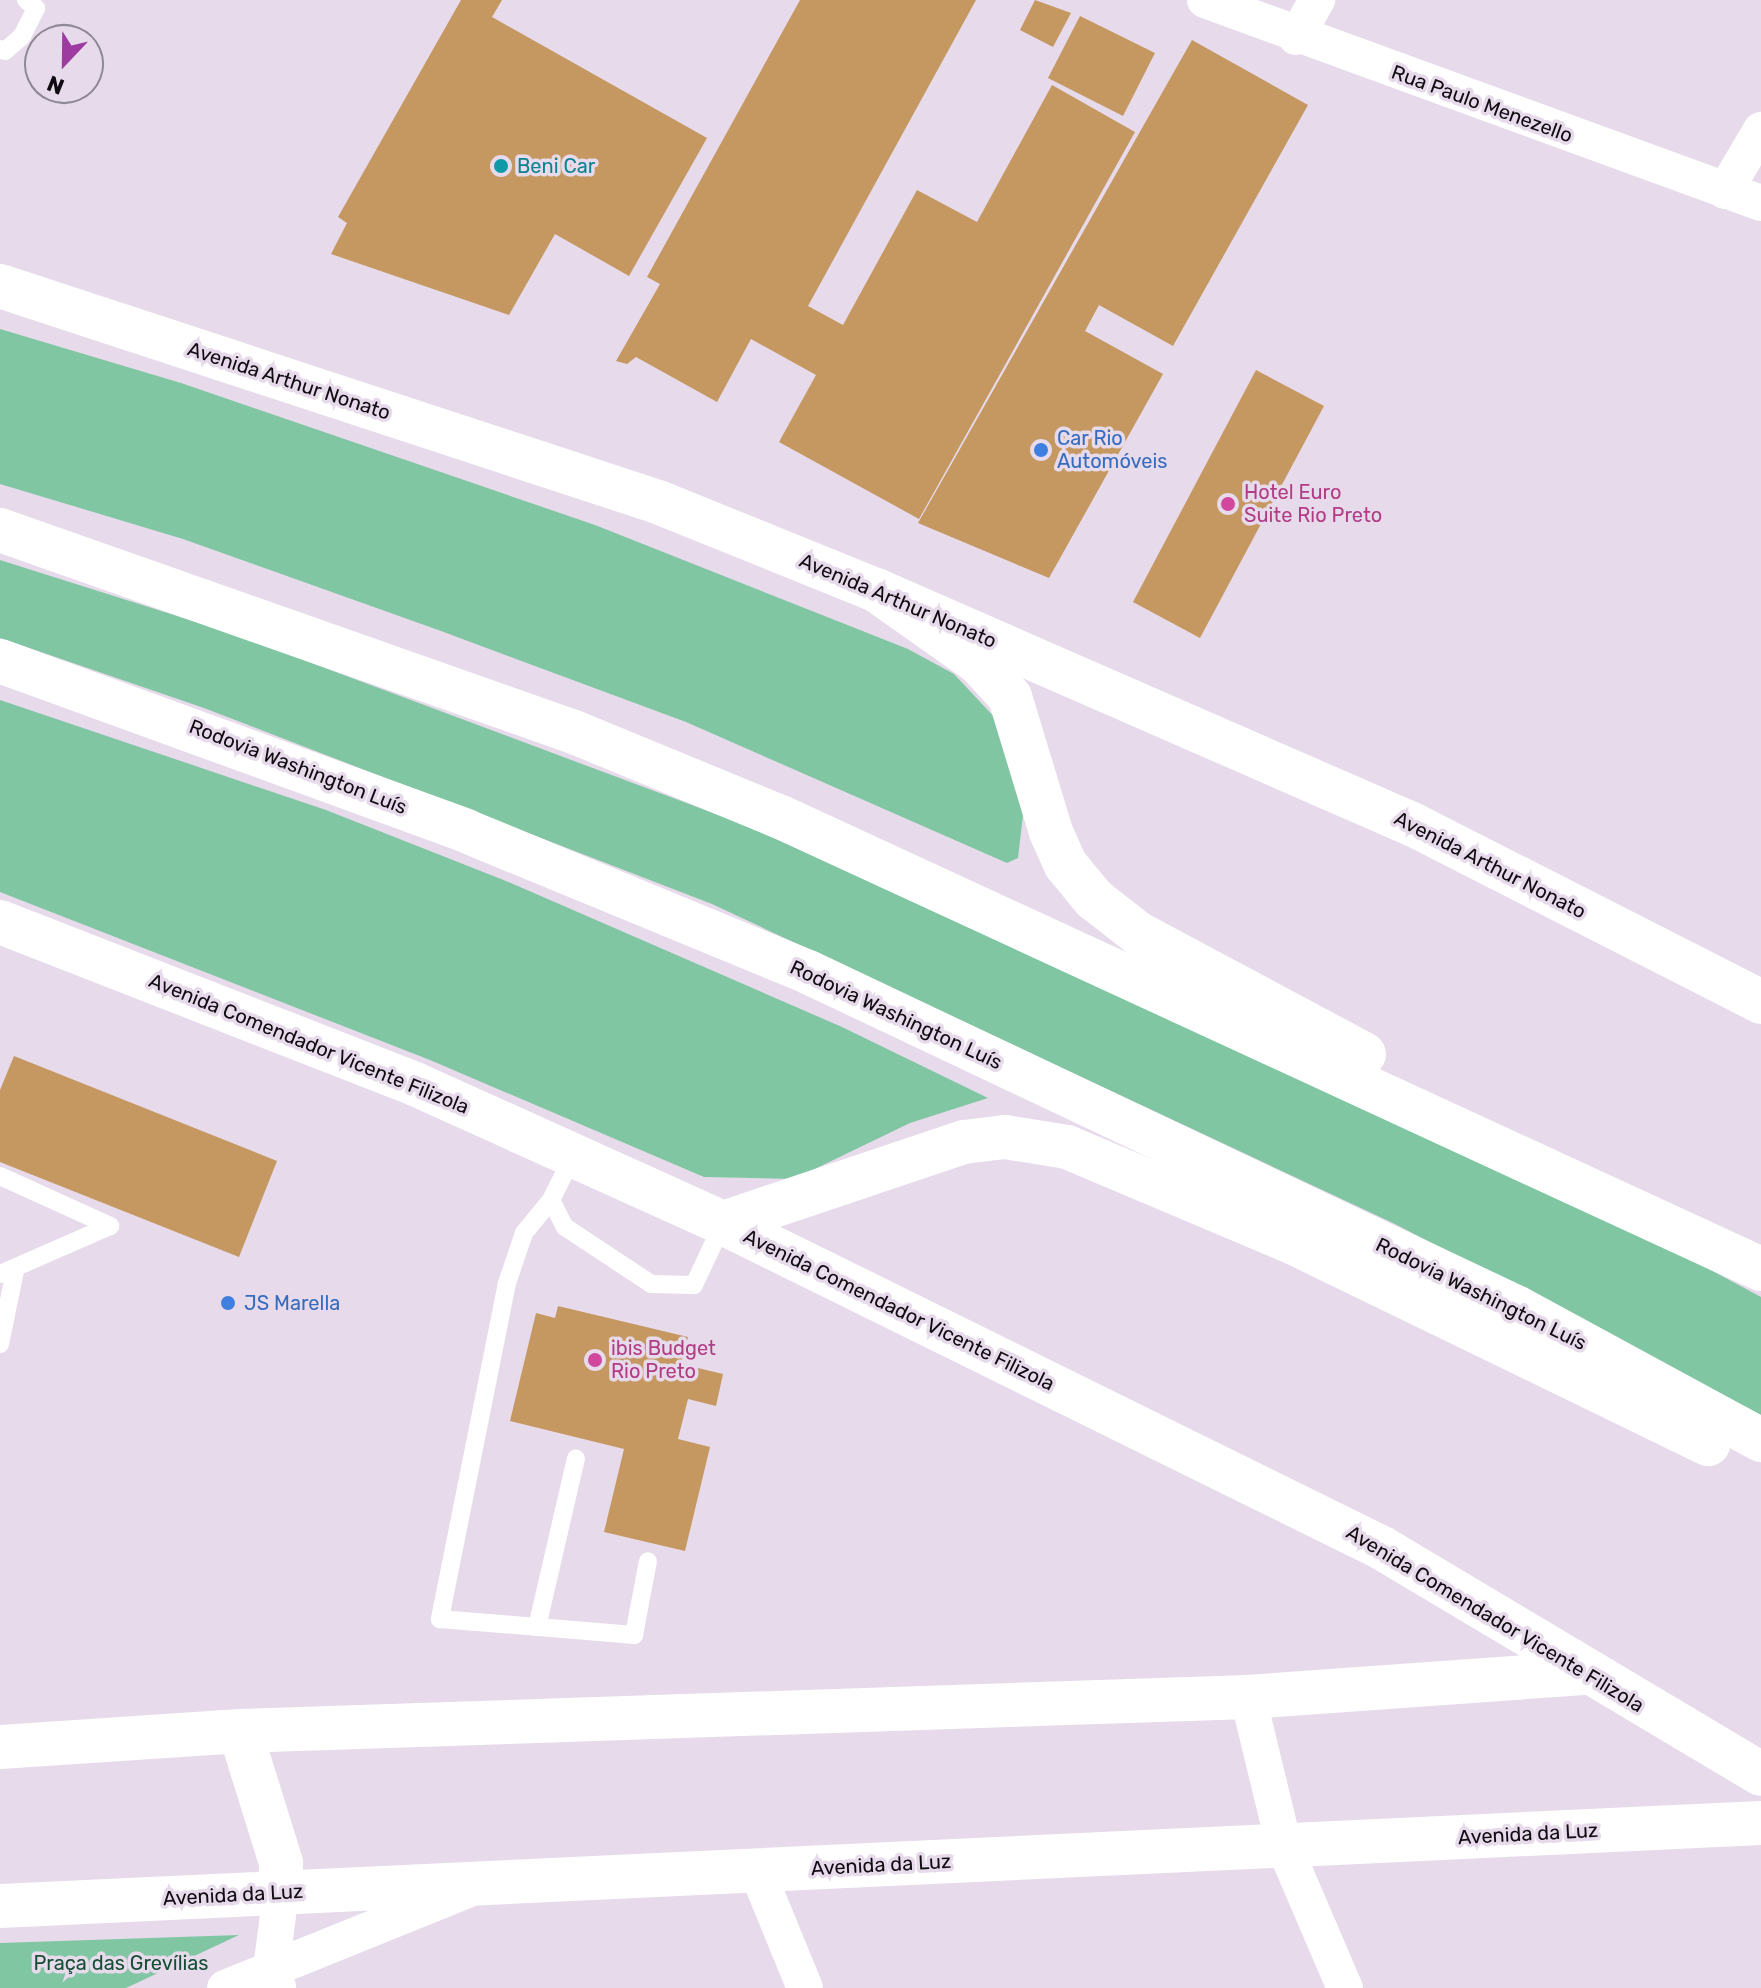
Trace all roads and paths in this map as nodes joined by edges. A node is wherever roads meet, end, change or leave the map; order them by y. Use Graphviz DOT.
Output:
graph roads {
  1 [pos="26,0"];
  2 [pos="1205,0"];
  3 [pos="1317,0"];
  4 [pos="1296,37"];
  5 [pos="0,49"];
  6 [pos="1761,130"];
  7 [pos="1725,191"];
  8 [pos="1761,203"];
  9 [pos="0,286"];
  10 [pos="0,530"];
  11 [pos="876,590"];
  12 [pos="0,661"];
  13 [pos="0,922"];
  14 [pos="1761,1002"];
  15 [pos="574,1154"];
  16 [pos="0,1176"];
  17 [pos="551,1200"];
  18 [pos="723,1223"];
  19 [pos="1708,1239"];
  20 [pos="1761,1269"];
  21 [pos="8,1272"];
  22 [pos="0,1344"];
  23 [pos="1761,1440"];
  24 [pos="576,1458"];
  25 [pos="1761,1468"];
  26 [pos="648,1561"];
  27 [pos="537,1627"];
  28 [pos="1583,1673"];
  29 [pos="1248,1697"];
  30 [pos="240,1731"];
  31 [pos="0,1747"];
  32 [pos="1761,1774"];
  33 [pos="1761,1823"];
  34 [pos="1284,1846"];
  35 [pos="757,1871"];
  36 [pos="484,1883"];
  37 [pos="281,1893"];
  38 [pos="0,1906"];
  39 [pos="275,1978"];
  40 [pos="225,1988"];
  41 [pos="805,1988"];
  42 [pos="1345,1988"];
  1 -- 5 [label="lane"];
  2 -- 4 [label="street, Rua Paulo Menezello"];
  3 -- 4 [label="street"];
  4 -- 7 [label="street, Rua Paulo Menezello"];
  6 -- 7 [label="street"];
  7 -- 8 [label="street, Rua Paulo Menezello"];
  9 -- 11 [label="main road, Avenida Arthur Nonato"];
  10 -- 19 [label="main road"];
  11 -- 14 [label="main road, Avenida Arthur Nonato"];
  11 -- 19 [label="main road"];
  12 -- 23 [label="main road, Rodovia Washington Luís"];
  13 -- 15 [label="main road, Avenida Comendador Vicente Filizola"];
  15 -- 17 [label="lane"];
  15 -- 18 [label="main road, Avenida Comendador Vicente Filizola"];
  16 -- 21 [label="lane"];
  17 -- 18 [label="lane"];
  17 -- 27 [label="lane"];
  18 -- 25 [label="main road"];
  18 -- 28 [label="main road, Avenida Comendador Vicente Filizola"];
  19 -- 20 [label="main road"];
  21 -- 22 [label="lane"];
  24 -- 27 [label="lane"];
  26 -- 27 [label="lane"];
  28 -- 29 [label="main road"];
  28 -- 32 [label="main road, Avenida Comendador Vicente Filizola"];
  29 -- 30 [label="main road"];
  29 -- 34 [label="street"];
  30 -- 31 [label="main road"];
  30 -- 37 [label="main road"];
  33 -- 34 [label="main road, Avenida da Luz"];
  34 -- 35 [label="main road, Avenida da Luz"];
  34 -- 42 [label="street"];
  35 -- 36 [label="main road, Avenida da Luz"];
  35 -- 41 [label="street"];
  36 -- 37 [label="main road, Avenida da Luz"];
  36 -- 39 [label="street"];
  37 -- 38 [label="main road, Avenida da Luz"];
  37 -- 39 [label="street"];
  39 -- 40 [label="street"];
}
